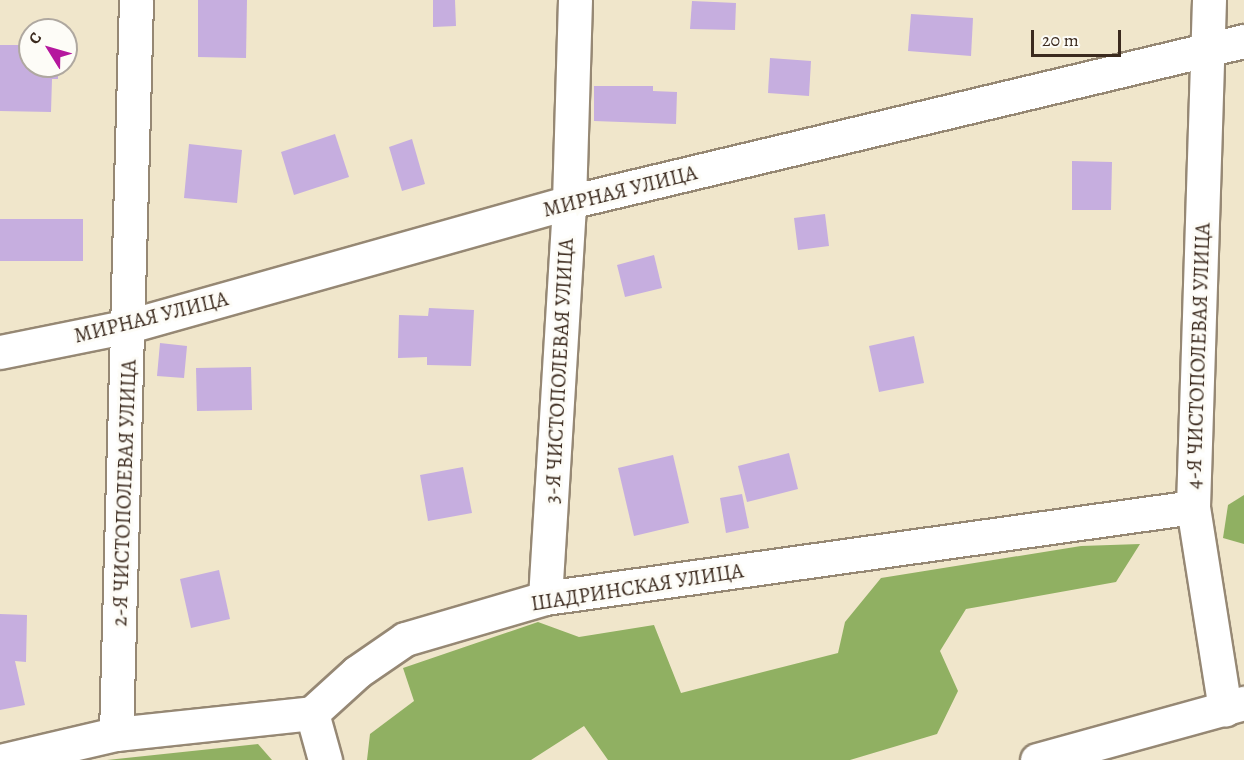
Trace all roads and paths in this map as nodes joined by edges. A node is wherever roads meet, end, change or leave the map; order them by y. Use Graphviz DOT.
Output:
graph roads {
  1 [pos="136,0"];
  2 [pos="575,0"];
  3 [pos="1209,0"];
  4 [pos="1244,41"];
  5 [pos="1209,50"];
  6 [pos="569,202"];
  7 [pos="129,326"];
  8 [pos="0,352"];
  9 [pos="1193,507"];
  10 [pos="545,598"];
  11 [pos="1235,706"];
  12 [pos="312,713"];
  13 [pos="116,734"];
  14 [pos="4,760"];
  15 [pos="325,760"];
  16 [pos="1037,760"];
  1 -- 7 [label="street, 2-Я ЧИСТОПОЛЕВАЯ УЛИЦА"];
  2 -- 6 [label="street, 3-Я ЧИСТОПОЛЕВАЯ УЛИЦА"];
  3 -- 5 [label="street, 4-Я ЧИСТОПОЛЕВАЯ УЛИЦА"];
  4 -- 5 [label="street, МИРНАЯ УЛИЦА"];
  5 -- 6 [label="street, МИРНАЯ УЛИЦА"];
  5 -- 9 [label="street, 4-Я ЧИСТОПОЛЕВАЯ УЛИЦА"];
  6 -- 7 [label="street, МИРНАЯ УЛИЦА"];
  6 -- 10 [label="street, 3-Я ЧИСТОПОЛЕВАЯ УЛИЦА"];
  7 -- 8 [label="street, МИРНАЯ УЛИЦА"];
  7 -- 13 [label="street, 2-Я ЧИСТОПОЛЕВАЯ УЛИЦА"];
  9 -- 10 [label="street, ШАДРИНСКАЯ УЛИЦА"];
  9 -- 11 [label="street, 4-Я ЧИСТОПОЛЕВАЯ УЛИЦА"];
  10 -- 12 [label="street, ШАДРИНСКАЯ УЛИЦА"];
  11 -- 16 [label="street"];
  12 -- 13 [label="street"];
  12 -- 15 [label="street"];
  13 -- 14 [label="street"];
}
